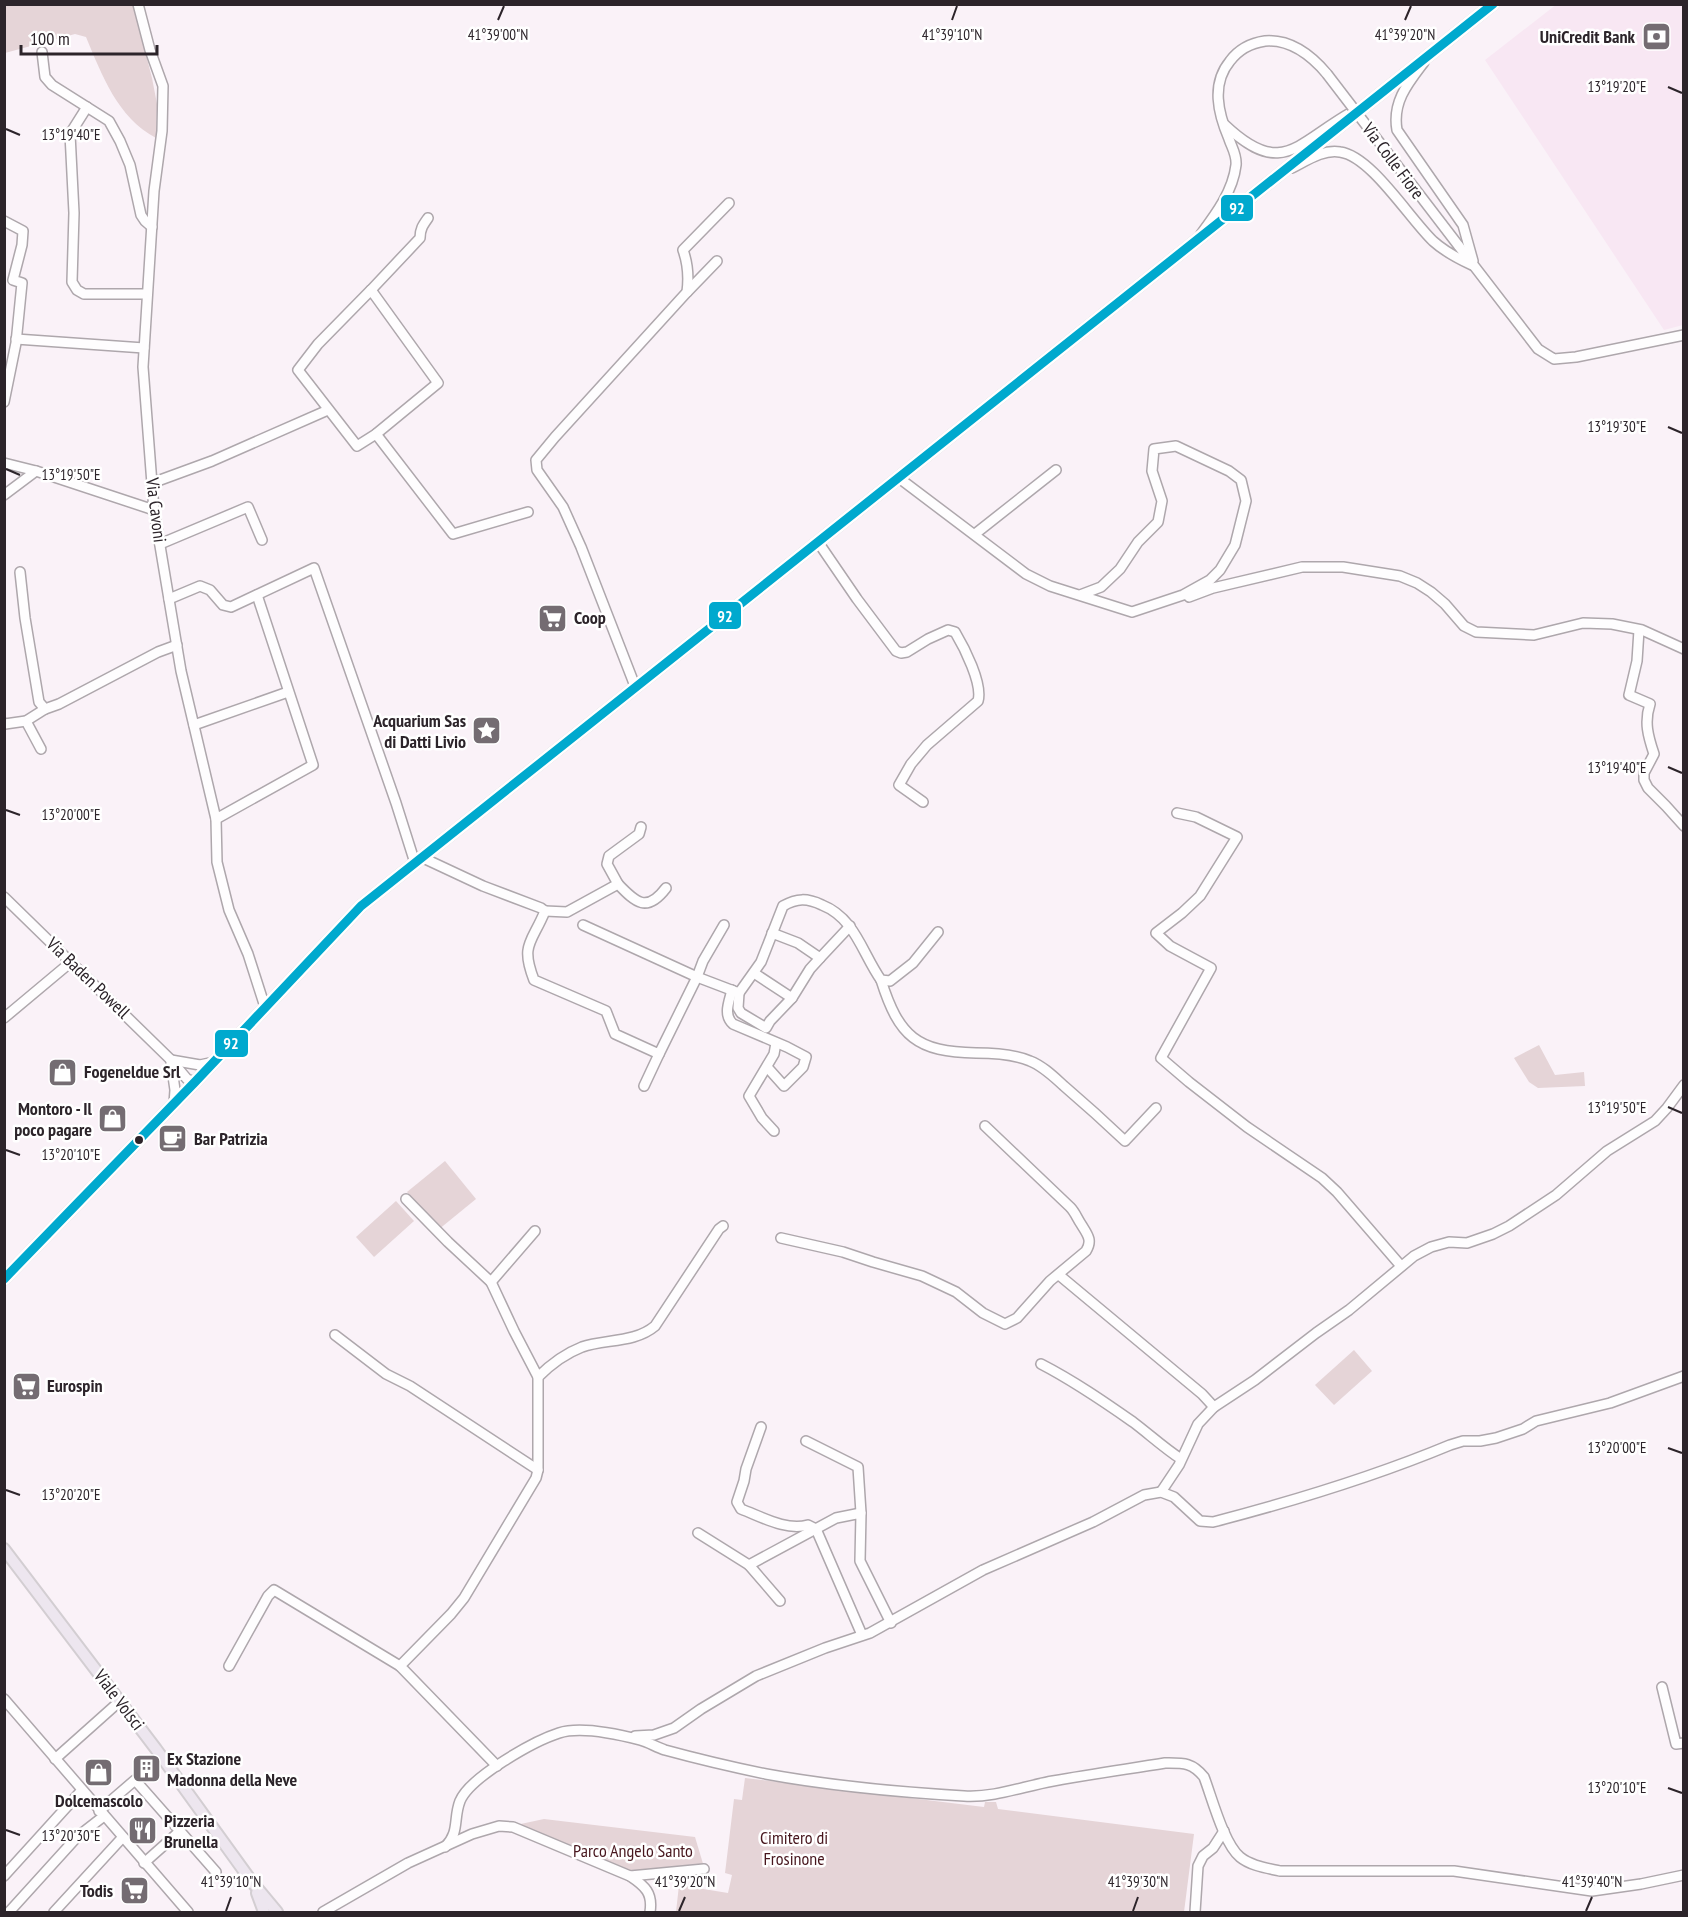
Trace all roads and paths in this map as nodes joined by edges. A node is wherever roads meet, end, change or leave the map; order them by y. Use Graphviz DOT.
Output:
graph roads {
  1 [pos="138,4"];
  2 [pos="1493,4"];
  3 [pos="42,52"];
  4 [pos="1428,56"];
  5 [pos="1371,101"];
  6 [pos="87,107"];
  7 [pos="1223,123"];
  8 [pos="1278,175"];
  9 [pos="729,203"];
  10 [pos="429,218"];
  11 [pos="4,221"];
  12 [pos="152,227"];
  13 [pos="1194,243"];
  14 [pos="717,261"];
  15 [pos="1474,266"];
  16 [pos="371,290"];
  17 [pos="687,292"];
  18 [pos="147,294"];
  19 [pos="1683,335"];
  20 [pos="16,339"];
  21 [pos="144,348"];
  22 [pos="4,402"];
  23 [pos="328,410"];
  24 [pos="376,434"];
  25 [pos="4,463"];
  26 [pos="1056,470"];
  27 [pos="36,471"];
  28 [pos="899,478"];
  29 [pos="152,483"];
  30 [pos="4,495"];
  31 [pos="154,510"];
  32 [pos="528,512"];
  33 [pos="975,534"];
  34 [pos="262,540"];
  35 [pos="818,542"];
  36 [pos="160,544"];
  37 [pos="20,572"];
  38 [pos="257,595"];
  39 [pos="1080,595"];
  40 [pos="1175,597"];
  41 [pos="169,598"];
  42 [pos="1639,630"];
  43 [pos="177,645"];
  44 [pos="1683,649"];
  45 [pos="635,686"];
  46 [pos="288,692"];
  47 [pos="45,709"];
  48 [pos="26,721"];
  49 [pos="4,723"];
  50 [pos="194,725"];
  51 [pos="42,749"];
  52 [pos="923,802"];
  53 [pos="1177,813"];
  54 [pos="216,819"];
  55 [pos="1683,826"];
  56 [pos="641,827"];
  57 [pos="418,860"];
  58 [pos="618,884"];
  59 [pos="666,888"];
  60 [pos="4,897"];
  61 [pos="545,911"];
  62 [pos="583,925"];
  63 [pos="724,926"];
  64 [pos="850,926"];
  65 [pos="938,932"];
  66 [pos="772,933"];
  67 [pos="820,958"];
  68 [pos="71,962"];
  69 [pos="754,973"];
  70 [pos="696,977"];
  71 [pos="881,980"];
  72 [pos="736,991"];
  73 [pos="792,998"];
  74 [pos="265,1007"];
  75 [pos="4,1018"];
  76 [pos="777,1043"];
  77 [pos="659,1054"];
  78 [pos="171,1060"];
  79 [pos="214,1062"];
  80 [pos="767,1067"];
  81 [pos="195,1082"];
  82 [pos="1683,1085"];
  83 [pos="644,1086"];
  84 [pos="174,1104"];
  85 [pos="1156,1108"];
  86 [pos="985,1126"];
  87 [pos="774,1131"];
  88 [pos="406,1199"];
  89 [pos="723,1226"];
  90 [pos="535,1231"];
  91 [pos="781,1238"];
  92 [pos="1401,1266"];
  93 [pos="1059,1275"];
  94 [pos="4,1279"];
  95 [pos="491,1282"];
  96 [pos="335,1335"];
  97 [pos="1041,1365"];
  98 [pos="1683,1376"];
  99 [pos="538,1377"];
  100 [pos="1214,1407"];
  101 [pos="761,1427"];
  102 [pos="806,1441"];
  103 [pos="1182,1459"];
  104 [pos="538,1470"];
  105 [pos="1161,1492"];
  106 [pos="861,1513"];
  107 [pos="816,1529"];
  108 [pos="698,1533"];
  109 [pos="4,1549"];
  110 [pos="749,1565"];
  111 [pos="780,1601"];
  112 [pos="891,1623"];
  113 [pos="862,1635"];
  114 [pos="230,1666"];
  115 [pos="400,1666"];
  116 [pos="1662,1688"];
  117 [pos="4,1699"];
  118 [pos="120,1701"];
  119 [pos="623,1737"];
  120 [pos="1683,1743"];
  121 [pos="55,1758"];
  122 [pos="497,1766"];
  123 [pos="82,1790"];
  124 [pos="102,1814"];
  125 [pos="180,1831"];
  126 [pos="1224,1831"];
  127 [pos="122,1838"];
  128 [pos="445,1847"];
  129 [pos="1213,1848"];
  130 [pos="1237,1854"];
  131 [pos="144,1863"];
  132 [pos="704,1869"];
  133 [pos="216,1872"];
  134 [pos="1683,1875"];
  135 [pos="4,1876"];
  136 [pos="630,1876"];
  137 [pos="252,1882"];
  138 [pos="9,1912"];
  139 [pos="54,1912"];
  140 [pos="188,1912"];
  141 [pos="264,1912"];
  142 [pos="277,1912"];
  143 [pos="323,1912"];
  144 [pos="650,1912"];
  145 [pos="1195,1912"];
  1 -- 12 [label="street, Via Cavoni"];
  2 -- 4 [label="main road"];
  3 -- 6 [label="street"];
  4 -- 5 [label="main road"];
  4 -- 15 [label="street"];
  5 -- 7 [label="street"];
  5 -- 8 [label="main road"];
  6 -- 12 [label="street"];
  6 -- 18 [label="street"];
  7 -- 13 [label="street, Via Colle Fiore"];
  7 -- 15 [label="street, Via Colle Fiore, bridge"];
  8 -- 13 [label="main road"];
  8 -- 15 [label="street"];
  9 -- 17 [label="street"];
  10 -- 16 [label="street"];
  11 -- 20 [label="street"];
  12 -- 18 [label="street, Via Cavoni"];
  13 -- 28 [label="main road"];
  14 -- 17 [label="street"];
  15 -- 19 [label="street, Via Colle Fiore"];
  16 -- 23 [label="street"];
  16 -- 24 [label="street"];
  17 -- 45 [label="street"];
  18 -- 21 [label="street, Via Cavoni"];
  20 -- 21 [label="street"];
  20 -- 22 [label="street"];
  21 -- 29 [label="street, Via Cavoni"];
  23 -- 24 [label="street"];
  23 -- 29 [label="street"];
  24 -- 32 [label="street"];
  25 -- 27 [label="street"];
  26 -- 33 [label="street"];
  27 -- 30 [label="street"];
  27 -- 31 [label="street"];
  28 -- 33 [label="street"];
  28 -- 35 [label="main road"];
  29 -- 31 [label="street, Via Cavoni"];
  31 -- 36 [label="street, Via Cavoni"];
  33 -- 39 [label="street"];
  34 -- 36 [label="street"];
  35 -- 45 [label="main road"];
  35 -- 52 [label="street"];
  36 -- 41 [label="street, Via Cavoni"];
  37 -- 47 [label="street"];
  38 -- 41 [label="street"];
  38 -- 46 [label="street"];
  38 -- 57 [label="street"];
  39 -- 40 [label="street"];
  39 -- 40 [label="street"];
  40 -- 42 [label="street"];
  41 -- 43 [label="street, Via Cavoni"];
  42 -- 44 [label="street"];
  42 -- 55 [label="street"];
  43 -- 47 [label="street"];
  43 -- 50 [label="street, Via Cavoni"];
  45 -- 57 [label="main road"];
  46 -- 50 [label="street"];
  46 -- 54 [label="street"];
  47 -- 48 [label="street"];
  48 -- 49 [label="street"];
  48 -- 51 [label="street"];
  50 -- 54 [label="street, Via Cavoni"];
  53 -- 92 [label="street"];
  54 -- 74 [label="street, Via Cavoni"];
  56 -- 58 [label="street"];
  57 -- 61 [label="street"];
  57 -- 74 [label="main road"];
  58 -- 59 [label="street"];
  58 -- 61 [label="street"];
  60 -- 68 [label="street, Via Baden Powell"];
  61 -- 77 [label="street"];
  62 -- 70 [label="street"];
  63 -- 70 [label="street"];
  64 -- 66 [label="street"];
  64 -- 67 [label="street"];
  64 -- 71 [label="street"];
  65 -- 71 [label="street"];
  66 -- 67 [label="street"];
  66 -- 69 [label="street"];
  67 -- 73 [label="street"];
  68 -- 75 [label="street"];
  68 -- 78 [label="street, Via Baden Powell"];
  69 -- 72 [label="street"];
  69 -- 73 [label="street"];
  70 -- 72 [label="street"];
  70 -- 77 [label="street"];
  71 -- 85 [label="street"];
  72 -- 73 [label="street"];
  72 -- 76 [label="street"];
  74 -- 79 [label="main road"];
  76 -- 80 [label="street"];
  76 -- 80 [label="street"];
  77 -- 83 [label="street"];
  78 -- 79 [label="street"];
  78 -- 81 [label="street, Via Baden Powell"];
  78 -- 84 [label="street"];
  79 -- 81 [label="main road"];
  80 -- 87 [label="street"];
  81 -- 84 [label="main road"];
  82 -- 92 [label="street"];
  84 -- 94 [label="main road"];
  86 -- 93 [label="street"];
  88 -- 95 [label="street"];
  89 -- 99 [label="street"];
  90 -- 95 [label="street"];
  91 -- 93 [label="street"];
  92 -- 100 [label="street"];
  93 -- 100 [label="street"];
  95 -- 99 [label="street"];
  96 -- 104 [label="street"];
  97 -- 103 [label="street"];
  98 -- 105 [label="street"];
  99 -- 104 [label="street"];
  100 -- 103 [label="street"];
  101 -- 107 [label="street"];
  102 -- 106 [label="street"];
  103 -- 105 [label="street"];
  104 -- 115 [label="street"];
  105 -- 112 [label="street"];
  106 -- 107 [label="street"];
  106 -- 112 [label="street"];
  107 -- 110 [label="street"];
  107 -- 113 [label="street"];
  108 -- 110 [label="street"];
  109 -- 118 [label="main road, Viale Volsci"];
  110 -- 111 [label="street"];
  112 -- 113 [label="street"];
  113 -- 119 [label="street"];
  114 -- 115 [label="street"];
  115 -- 122 [label="street"];
  116 -- 120 [label="street"];
  117 -- 121 [label="street"];
  118 -- 121 [label="street"];
  118 -- 137 [label="main road, Viale Volsci"];
  119 -- 122 [label="street"];
  119 -- 126 [label="street"];
  121 -- 123 [label="street"];
  122 -- 128 [label="street"];
  123 -- 124 [label="street"];
  123 -- 135 [label="street"];
  124 -- 125 [label="street"];
  124 -- 127 [label="street"];
  124 -- 138 [label="street"];
  125 -- 131 [label="street"];
  125 -- 133 [label="street"];
  126 -- 129 [label="street"];
  126 -- 130 [label="street"];
  127 -- 131 [label="street"];
  127 -- 139 [label="street"];
  128 -- 136 [label="street"];
  128 -- 143 [label="street"];
  129 -- 130 [label="street"];
  129 -- 145 [label="street"];
  130 -- 134 [label="street"];
  131 -- 140 [label="street"];
  132 -- 136 [label="street"];
  136 -- 144 [label="street"];
  137 -- 141 [label="main road"];
  137 -- 142 [label="main road"];
}
